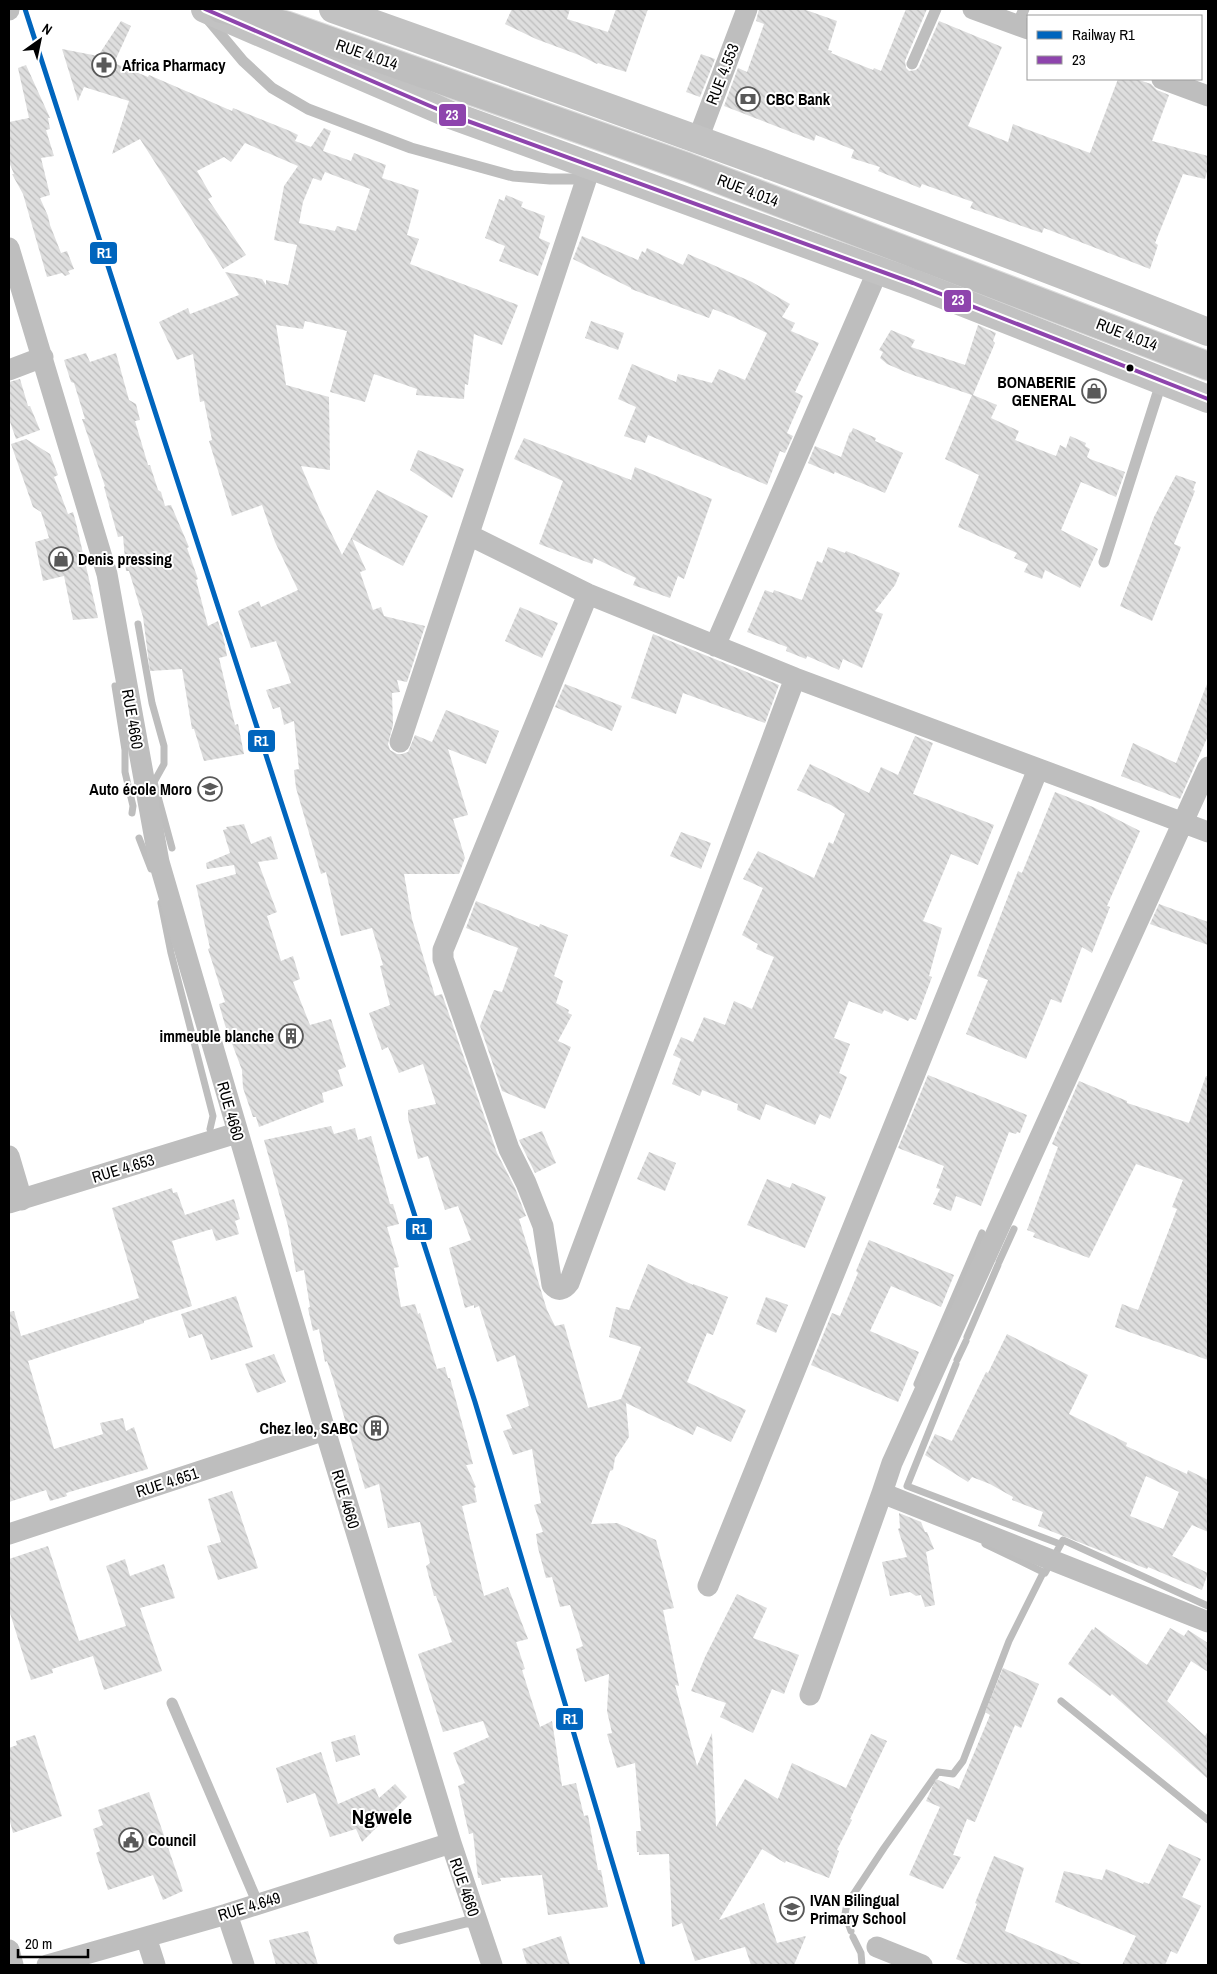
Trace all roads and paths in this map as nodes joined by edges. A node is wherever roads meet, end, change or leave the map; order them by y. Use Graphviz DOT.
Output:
graph roads {
  1 [pos="200,9"];
  2 [pos="205,9"];
  3 [pos="221,9"];
  4 [pos="252,9"];
  5 [pos="333,9"];
  6 [pos="747,9"];
  7 [pos="936,9"];
  8 [pos="973,9"];
  9 [pos="1023,21"];
  10 [pos="284,25"];
  11 [pos="912,64"];
  12 [pos="1165,80"];
  13 [pos="1208,96"];
  14 [pos="698,139"];
  15 [pos="589,172"];
  16 [pos="9,248"];
  17 [pos="878,270"];
  18 [pos="1208,332"];
  19 [pos="43,357"];
  20 [pos="1208,366"];
  21 [pos="9,370"];
  22 [pos="1162,380"];
  23 [pos="1208,399"];
  24 [pos="469,535"];
  25 [pos="1104,562"];
  26 [pos="588,594"];
  27 [pos="715,646"];
  28 [pos="795,678"];
  29 [pos="400,742"];
  30 [pos="1208,767"];
  31 [pos="1038,769"];
  32 [pos="1184,823"];
  33 [pos="1208,832"];
  34 [pos="237,1134"];
  35 [pos="9,1156"];
  36 [pos="15,1202"];
  37 [pos="325,1430"];
  38 [pos="882,1493"];
  39 [pos="9,1534"];
  40 [pos="708,1586"];
  41 [pos="1208,1622"];
  42 [pos="810,1695"];
  43 [pos="172,1703"];
  44 [pos="451,1843"];
  45 [pos="258,1904"];
  46 [pos="227,1914"];
  47 [pos="477,1922"];
  48 [pos="146,1937"];
  49 [pos="399,1938"];
  50 [pos="877,1947"];
  51 [pos="9,1950"];
  52 [pos="13,1965"];
  53 [pos="47,1965"];
  54 [pos="155,1965"];
  55 [pos="244,1965"];
  56 [pos="492,1965"];
  57 [pos="922,1965"];
  1 -- 15 [label="lane"];
  2 -- 15 [label="main road"];
  3 -- 10 [label="highway, RUE 4.014"];
  4 -- 10 [label="highway, RUE 4.014"];
  5 -- 14 [label="main road"];
  6 -- 14 [label="street, RUE 4.553"];
  7 -- 11 [label="lane"];
  8 -- 9 [label="street"];
  10 -- 20 [label="highway, RUE 4.014"];
  12 -- 13 [label="street"];
  14 -- 18 [label="main road"];
  15 -- 17 [label="main road"];
  15 -- 24 [label="street"];
  16 -- 19 [label="street, RUE 4660"];
  17 -- 22 [label="main road"];
  17 -- 27 [label="street"];
  19 -- 21 [label="street"];
  19 -- 34 [label="street, RUE 4660"];
  22 -- 23 [label="main road"];
  22 -- 25 [label="lane"];
  24 -- 26 [label="street"];
  24 -- 29 [label="street"];
  26 -- 27 [label="street"];
  26 -- 28 [label="street"];
  27 -- 28 [label="street"];
  28 -- 31 [label="street"];
  30 -- 32 [label="street"];
  31 -- 32 [label="street"];
  31 -- 40 [label="street"];
  32 -- 33 [label="street"];
  32 -- 38 [label="street"];
  34 -- 36 [label="street, RUE 4.653"];
  34 -- 37 [label="street, RUE 4660"];
  35 -- 36 [label="street"];
  37 -- 39 [label="street, RUE 4.651"];
  37 -- 44 [label="street, RUE 4660"];
  38 -- 41 [label="street"];
  38 -- 42 [label="street"];
  43 -- 45 [label="lane"];
  44 -- 45 [label="street, RUE 4.649"];
  44 -- 47 [label="street, RUE 4660"];
  45 -- 46 [label="street, RUE 4.649"];
  46 -- 48 [label="street, RUE 4.649"];
  46 -- 55 [label="street"];
  47 -- 49 [label="lane"];
  47 -- 56 [label="street, RUE 4660"];
  48 -- 53 [label="street, RUE 4.649"];
  48 -- 54 [label="street"];
  50 -- 57 [label="street"];
  51 -- 52 [label="street"];
}
